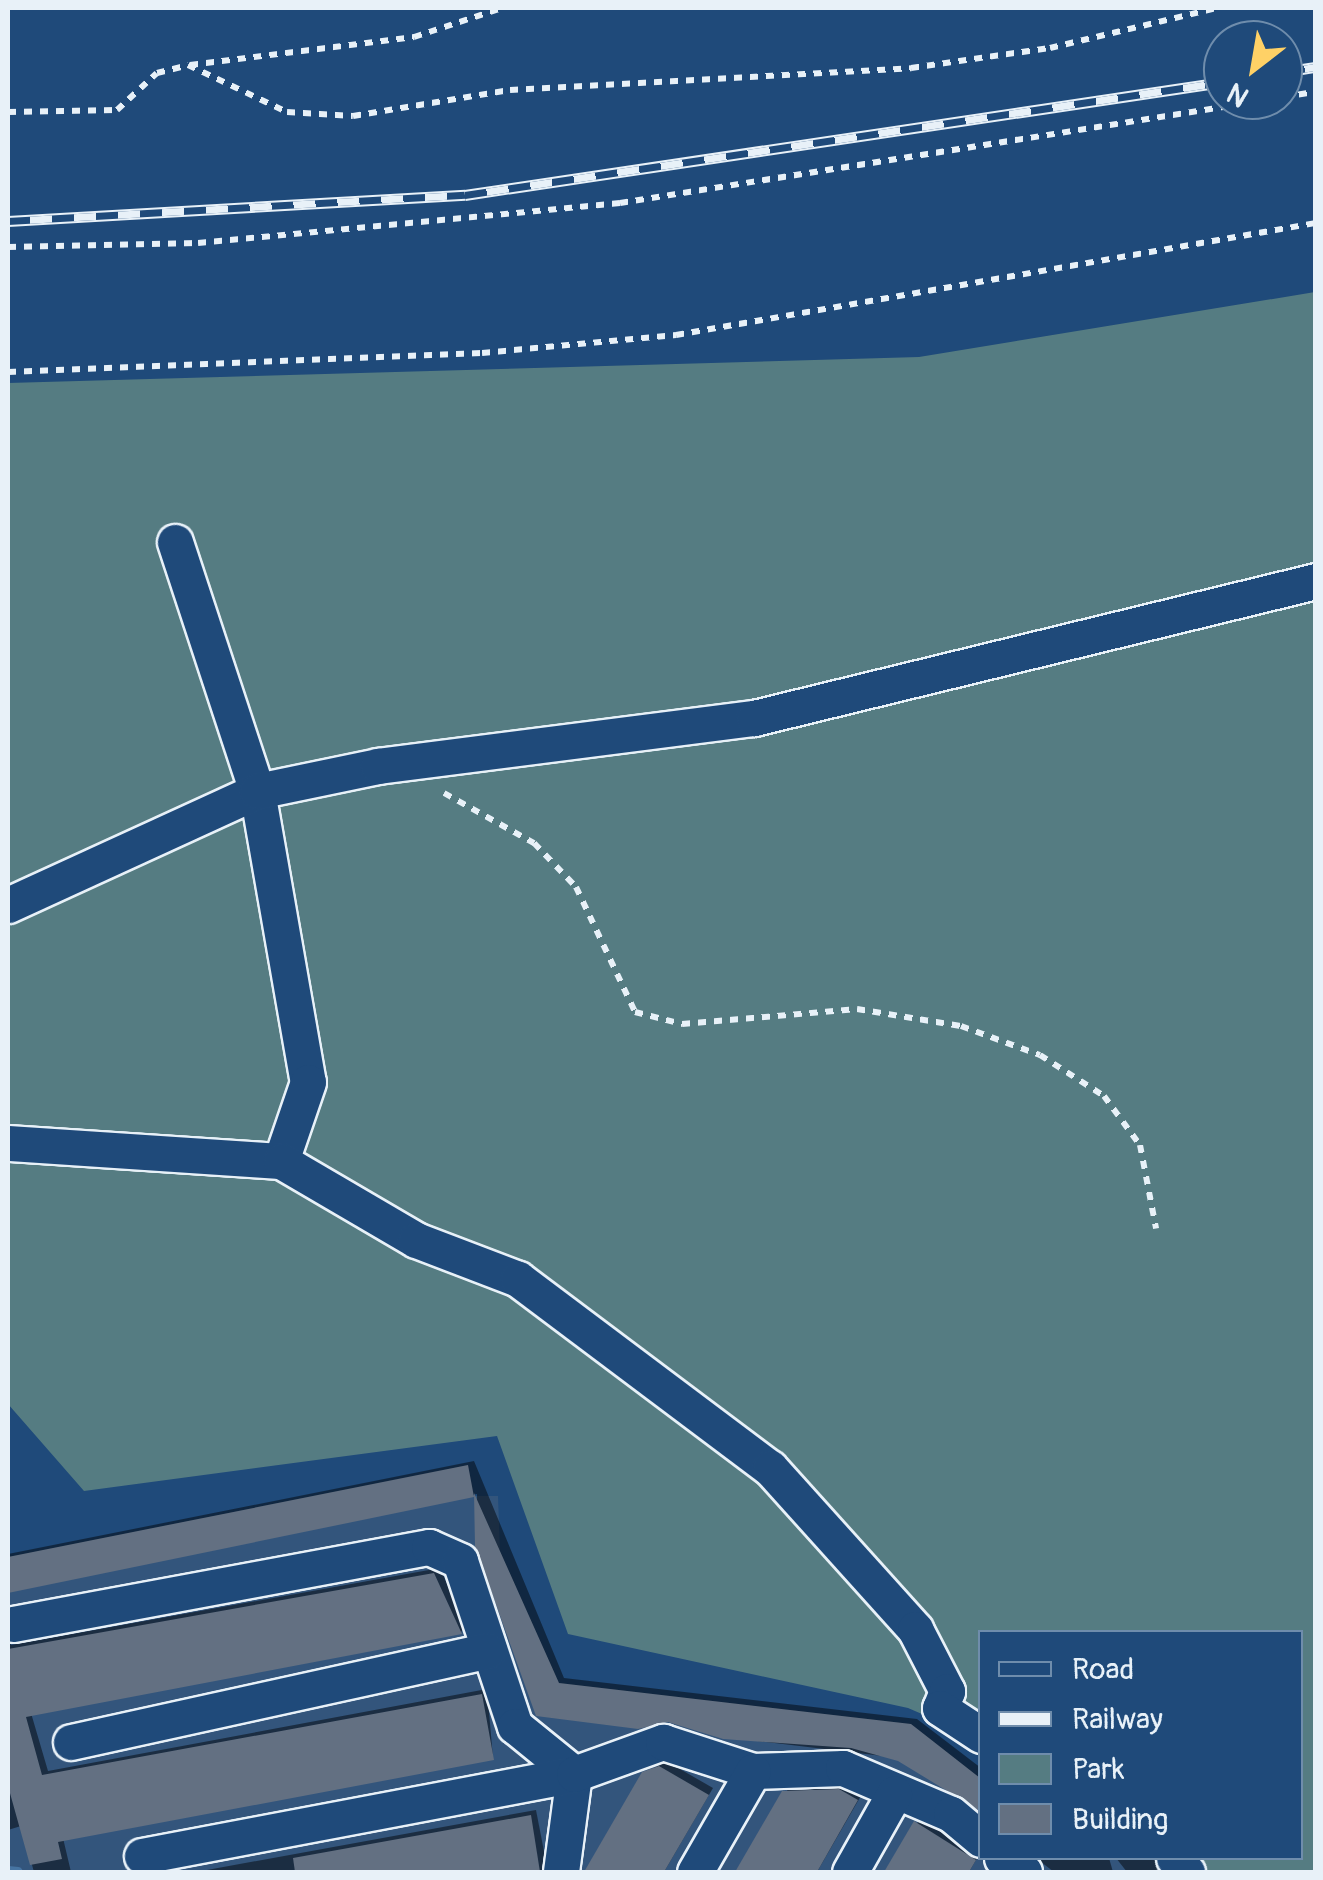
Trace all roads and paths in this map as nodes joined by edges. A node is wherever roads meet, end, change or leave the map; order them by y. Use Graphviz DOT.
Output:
graph roads {
  1 [pos="502,8"];
  2 [pos="1217,8"];
  3 [pos="188,65"];
  4 [pos="1203,110"];
  5 [pos="8,112"];
  6 [pos="1316,223"];
  7 [pos="8,246"];
  8 [pos="8,372"];
  9 [pos="174,542"];
  10 [pos="1316,581"];
  11 [pos="430,788"];
  12 [pos="257,791"];
  13 [pos="8,906"];
  14 [pos="8,1143"];
  15 [pos="281,1161"];
  16 [pos="1156,1228"];
  17 [pos="14,1624"];
  18 [pos="488,1650"];
  19 [pos="978,1733"];
  20 [pos="72,1742"];
  21 [pos="753,1771"];
  22 [pos="574,1774"];
  23 [pos="894,1794"];
  24 [pos="978,1839"];
  25 [pos="142,1856"];
  26 [pos="561,1872"];
  27 [pos="695,1872"];
  28 [pos="850,1872"];
  1 -- 3 [label="path"];
  2 -- 3 [label="path"];
  3 -- 5 [label="path"];
  4 -- 7 [label="path"];
  6 -- 8 [label="path"];
  9 -- 12 [label="lane"];
  10 -- 12 [label="lane"];
  11 -- 16 [label="path"];
  12 -- 13 [label="lane"];
  12 -- 15 [label="lane"];
  14 -- 15 [label="lane"];
  15 -- 19 [label="lane"];
  17 -- 18 [label="lane"];
  18 -- 20 [label="lane"];
  18 -- 22 [label="lane"];
  21 -- 22 [label="lane"];
  21 -- 23 [label="lane"];
  21 -- 27 [label="lane"];
  22 -- 25 [label="lane"];
  22 -- 26 [label="lane"];
  23 -- 24 [label="lane"];
  23 -- 28 [label="lane"];
}
